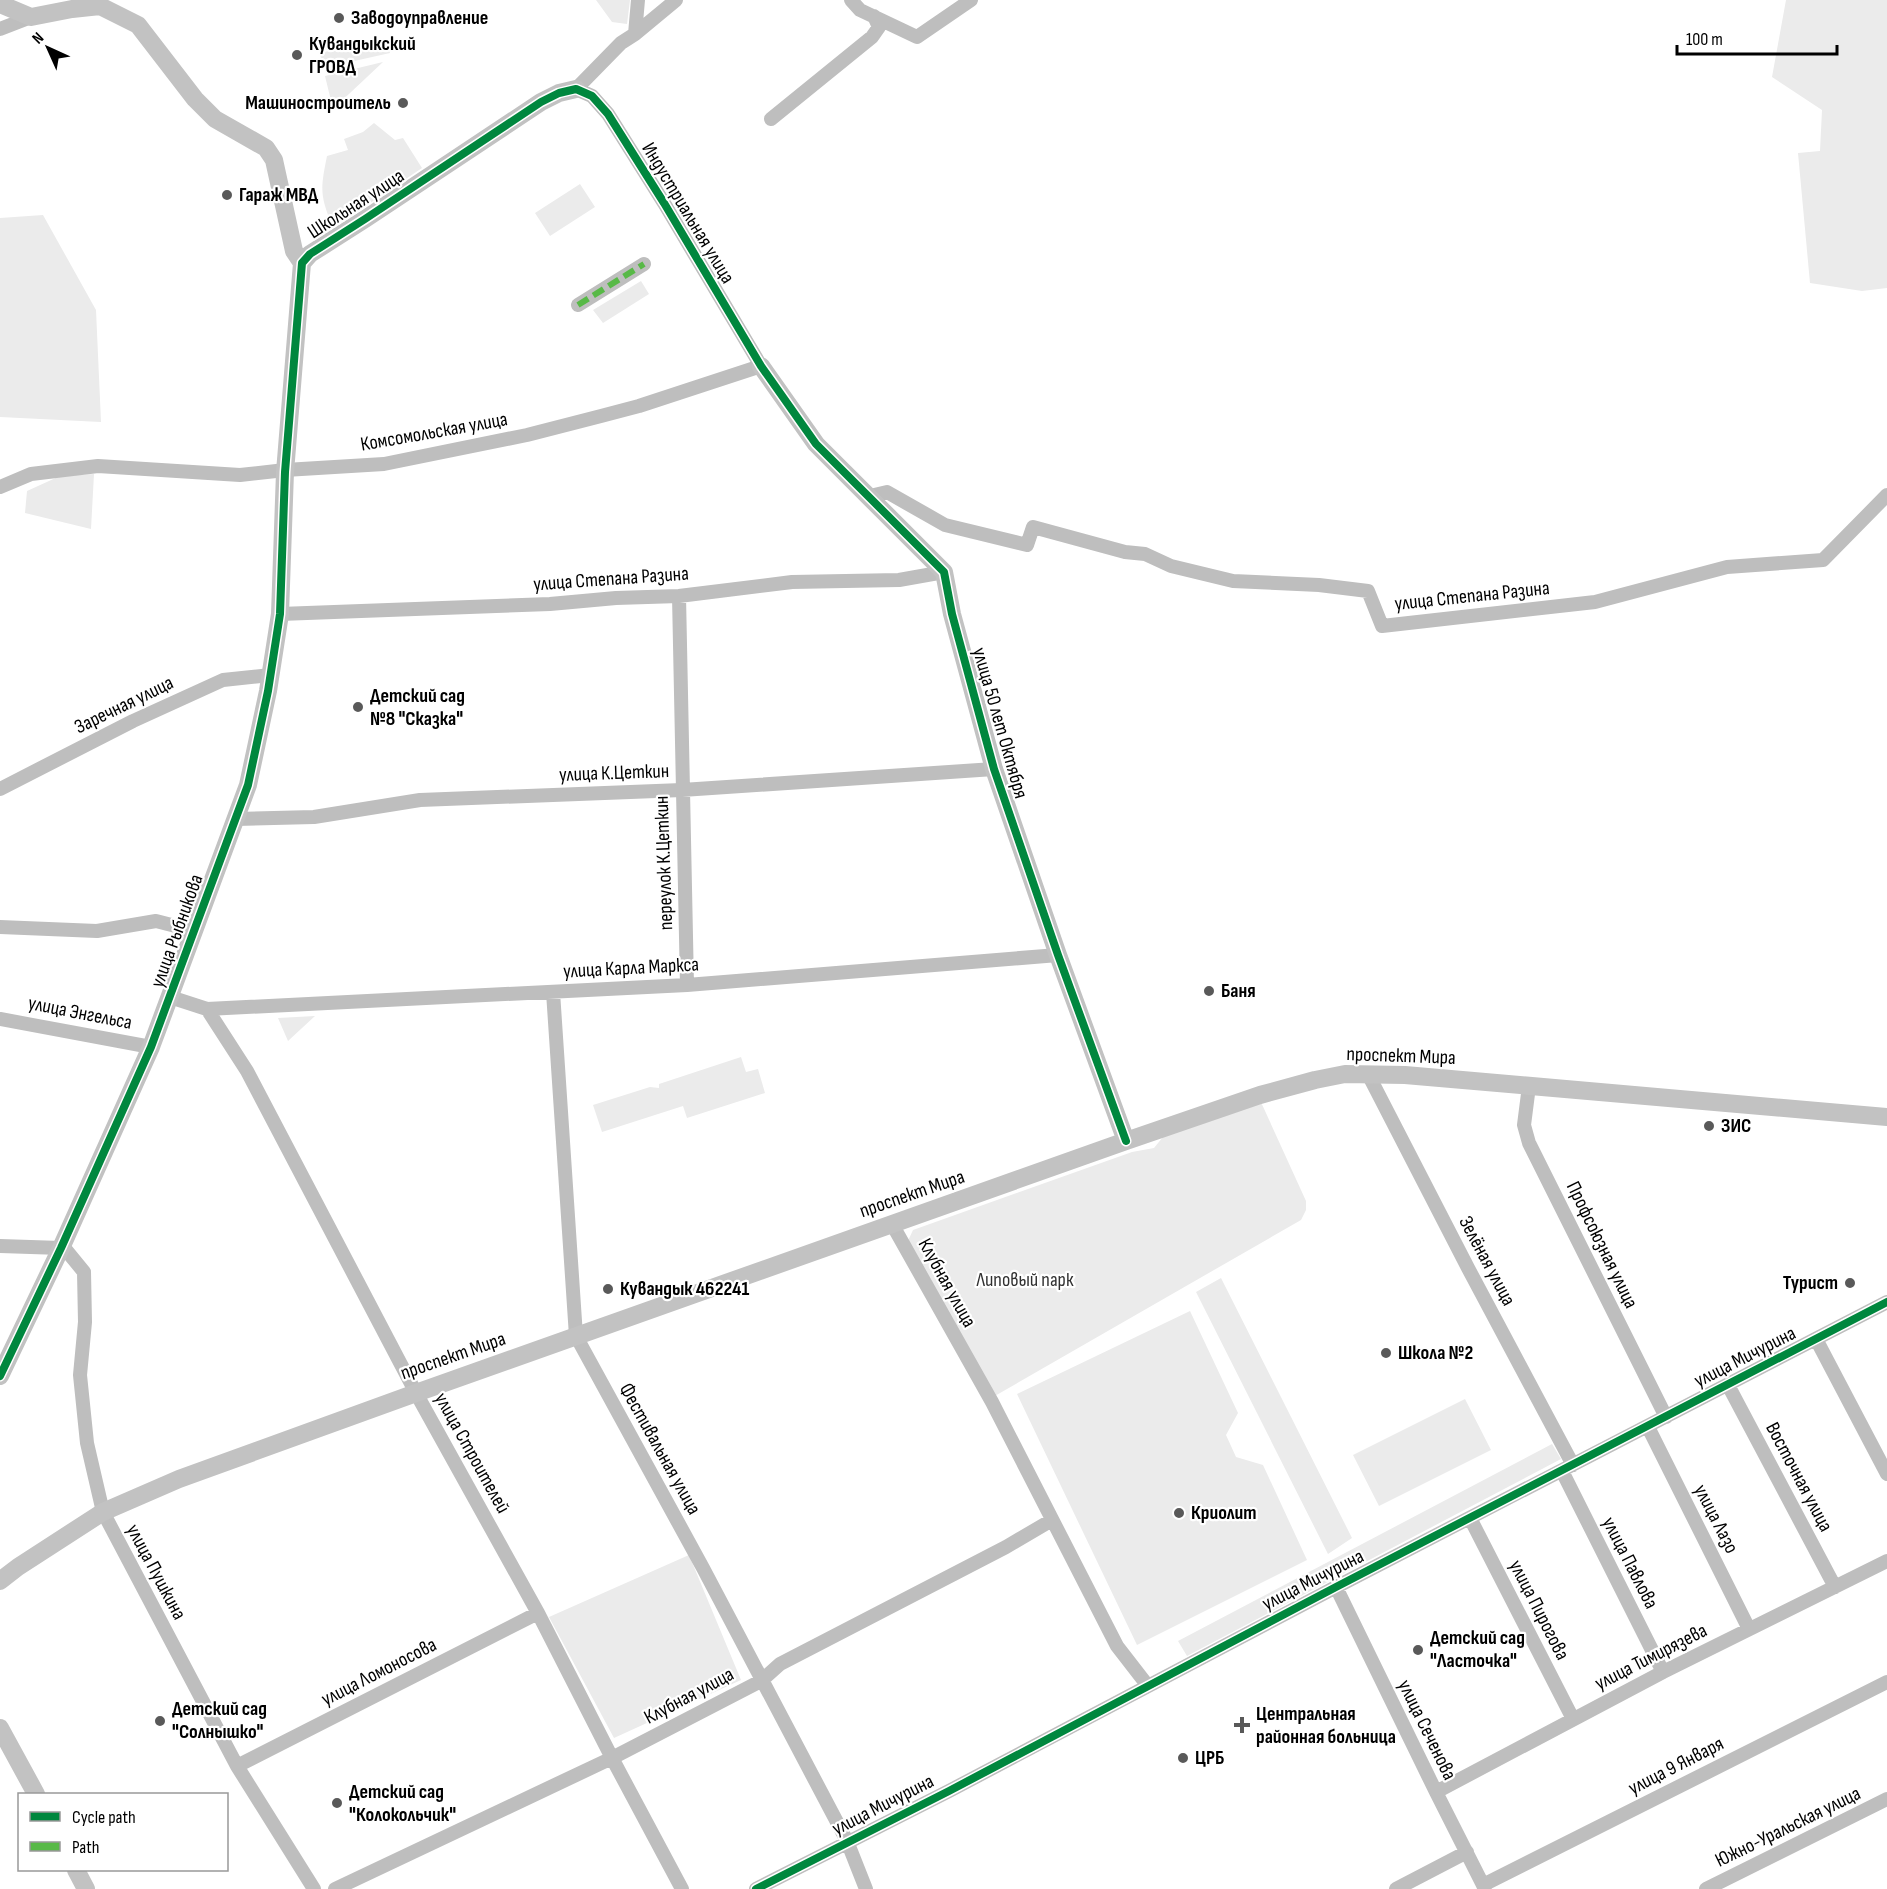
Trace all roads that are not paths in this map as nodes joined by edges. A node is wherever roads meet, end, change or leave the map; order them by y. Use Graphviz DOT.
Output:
graph roads {
  1 [pos="638,0"];
  2 [pos="676,0"];
  3 [pos="851,0"];
  4 [pos="971,0"];
  5 [pos="0,4"];
  6 [pos="874,16"];
  7 [pos="31,17"];
  8 [pos="0,29"];
  9 [pos="635,34"];
  10 [pos="576,89"];
  11 [pos="771,119"];
  12 [pos="302,263"];
  13 [pos="644,264"];
  14 [pos="578,304"];
  15 [pos="761,366"];
  16 [pos="285,470"];
  17 [pos="0,487"];
  18 [pos="1887,495"];
  19 [pos="870,496"];
  20 [pos="944,572"];
  21 [pos="679,596"];
  22 [pos="280,614"];
  23 [pos="271,675"];
  24 [pos="994,768"];
  25 [pos="0,789"];
  26 [pos="681,790"];
  27 [pos="236,819"];
  28 [pos="0,927"];
  29 [pos="195,931"];
  30 [pos="1058,955"];
  31 [pos="687,985"];
  32 [pos="553,992"];
  33 [pos="170,997"];
  34 [pos="207,1009"];
  35 [pos="0,1018"];
  36 [pos="151,1047"];
  37 [pos="1368,1074"];
  38 [pos="1528,1086"];
  39 [pos="1887,1117"];
  40 [pos="1125,1141"];
  41 [pos="892,1224"];
  42 [pos="0,1246"];
  43 [pos="61,1248"];
  44 [pos="1887,1302"];
  45 [pos="576,1336"];
  46 [pos="1816,1339"];
  47 [pos="0,1376"];
  48 [pos="1728,1385"];
  49 [pos="416,1393"];
  50 [pos="1666,1417"];
  51 [pos="1648,1427"];
  52 [pos="1568,1468"];
  53 [pos="1887,1474"];
  54 [pos="103,1512"];
  55 [pos="1470,1518"];
  56 [pos="1052,1520"];
  57 [pos="1887,1561"];
  58 [pos="0,1581"];
  59 [pos="1336,1587"];
  60 [pos="1835,1587"];
  61 [pos="538,1613"];
  62 [pos="1749,1629"];
  63 [pos="1663,1672"];
  64 [pos="761,1680"];
  65 [pos="1887,1682"];
  66 [pos="1148,1686"];
  67 [pos="1574,1719"];
  68 [pos="0,1728"];
  69 [pos="612,1758"];
  70 [pos="237,1766"];
  71 [pos="1436,1792"];
  72 [pos="35,1793"];
  73 [pos="1887,1799"];
  74 [pos="847,1841"];
  75 [pos="1467,1852"];
  76 [pos="77,1871"];
  77 [pos="675,1886"];
  78 [pos="1484,1887"];
  79 [pos="86,1889"];
  80 [pos="314,1889"];
  81 [pos="335,1889"];
  82 [pos="756,1889"];
  83 [pos="866,1889"];
  84 [pos="1396,1889"];
  85 [pos="1706,1889"];
  1 -- 9 [label="street"];
  2 -- 9 [label="street"];
  3 -- 6 [label="street"];
  4 -- 6 [label="street"];
  5 -- 7 [label="street"];
  6 -- 11 [label="street"];
  7 -- 8 [label="street"];
  7 -- 12 [label="street, Школьная улица"];
  9 -- 10 [label="street"];
  10 -- 12 [label="street, Школьная улица"];
  10 -- 15 [label="street, Индустриальная улица"];
  12 -- 16 [label="street, Школьная улица"];
  13 -- 14 [label="street"];
  15 -- 16 [label="street, Комсомольская улица"];
  15 -- 19 [label="street"];
  16 -- 17 [label="street, Комсомольская улица"];
  16 -- 22 [label="street, улица Рыбникова"];
  18 -- 19 [label="street, улица Степана Разина"];
  19 -- 20 [label="street"];
  20 -- 21 [label="street, улица Степана Разина"];
  20 -- 24 [label="street, улица 50 лет Октября"];
  21 -- 22 [label="street, улица Степана Разина"];
  21 -- 26 [label="street, переулок К.Цеткин"];
  22 -- 23 [label="street, улица Рыбникова"];
  23 -- 25 [label="street, Заречная улица"];
  23 -- 27 [label="street, улица Рыбникова"];
  24 -- 26 [label="street, улица К.Цеткин"];
  24 -- 30 [label="street, улица 50 лет Октября"];
  26 -- 27 [label="street, улица К.Цеткин"];
  26 -- 31 [label="street, переулок К.Цеткин"];
  27 -- 29 [label="street, улица Рыбникова"];
  28 -- 29 [label="street"];
  29 -- 33 [label="street, улица Рыбникова"];
  30 -- 31 [label="street, улица Карла Маркса"];
  30 -- 40 [label="street, улица 50 лет Октября"];
  31 -- 32 [label="street, улица Карла Маркса"];
  32 -- 34 [label="street, улица Карла Маркса"];
  32 -- 45 [label="street, Фестивальная улица"];
  33 -- 34 [label="street"];
  33 -- 36 [label="street, улица Рыбникова"];
  34 -- 49 [label="street, улица Строителей"];
  35 -- 36 [label="street, улица Энгельса"];
  36 -- 43 [label="street, улица Рыбникова"];
  37 -- 38 [label="street, проспект Мира"];
  37 -- 40 [label="street, проспект Мира"];
  37 -- 52 [label="street, Зелёная улица"];
  38 -- 39 [label="street, проспект Мира"];
  38 -- 50 [label="street, Профсоюзная улица"];
  40 -- 41 [label="street, проспект Мира"];
  41 -- 45 [label="street, проспект Мира"];
  41 -- 56 [label="street, Клубная улица"];
  42 -- 43 [label="street"];
  43 -- 47 [label="street, улица Рыбникова"];
  43 -- 54 [label="street, улица Пушкина"];
  44 -- 46 [label="street, улица Мичурина"];
  45 -- 49 [label="street, проспект Мира"];
  45 -- 64 [label="street, Фестивальная улица"];
  46 -- 48 [label="street, улица Мичурина"];
  46 -- 53 [label="street"];
  48 -- 50 [label="street, улица Мичурина"];
  48 -- 60 [label="street, Восточная улица"];
  49 -- 54 [label="street, проспект Мира"];
  49 -- 61 [label="street, улица Строителей"];
  50 -- 51 [label="street, улица Мичурина"];
  51 -- 52 [label="street, улица Мичурина"];
  51 -- 62 [label="street, улица Лазо"];
  52 -- 55 [label="street, улица Мичурина"];
  52 -- 63 [label="street, улица Павлова"];
  54 -- 58 [label="street, проспект Мира"];
  54 -- 70 [label="street, улица Пушкина"];
  55 -- 59 [label="street, улица Мичурина"];
  55 -- 67 [label="street, улица Пирогова"];
  56 -- 64 [label="street, Клубная улица"];
  56 -- 66 [label="street, Клубная улица"];
  57 -- 60 [label="street, улица Тимирязева"];
  59 -- 66 [label="street, улица Мичурина"];
  59 -- 71 [label="street, улица Сеченова"];
  60 -- 62 [label="street, улица Тимирязева"];
  61 -- 69 [label="street, улица Строителей"];
  61 -- 70 [label="street, улица Ломоносова"];
  62 -- 63 [label="street, улица Тимирязева"];
  63 -- 67 [label="street, улица Тимирязева"];
  64 -- 69 [label="street, Клубная улица"];
  64 -- 74 [label="street, Фестивальная улица"];
  65 -- 78 [label="street, улица 9 Января"];
  66 -- 74 [label="street, улица Мичурина"];
  67 -- 71 [label="street, улица Тимирязева"];
  68 -- 72 [label="street"];
  69 -- 77 [label="street, улица Строителей"];
  69 -- 81 [label="street, Клубная улица"];
  70 -- 80 [label="street, улица Пушкина"];
  71 -- 75 [label="street, улица Сеченова"];
  73 -- 85 [label="street, Южно-Уральская улица"];
  74 -- 82 [label="street, улица Мичурина"];
  74 -- 83 [label="street, Фестивальная улица"];
  75 -- 78 [label="street, улица Сеченова"];
  75 -- 84 [label="street"];
  76 -- 79 [label="street"];
}
